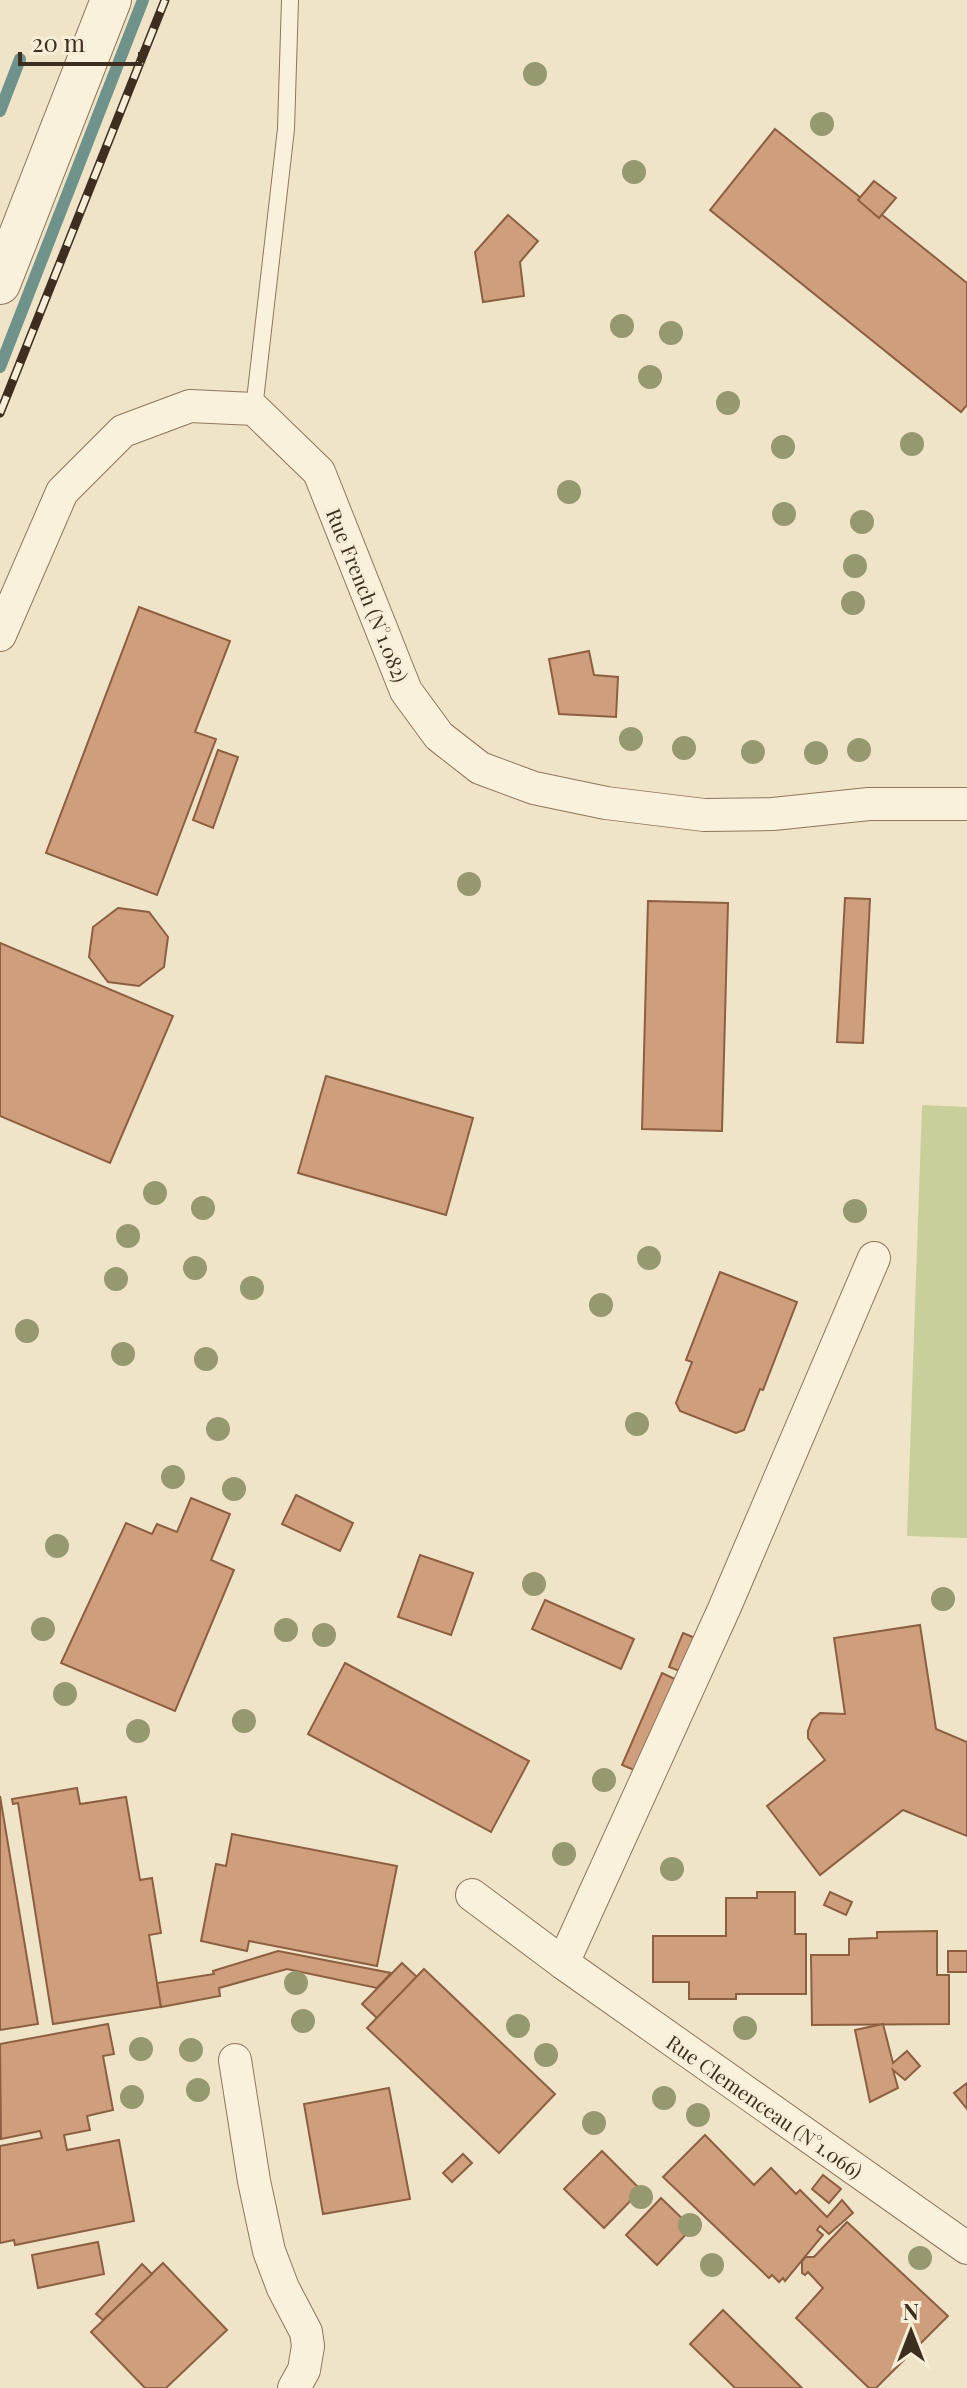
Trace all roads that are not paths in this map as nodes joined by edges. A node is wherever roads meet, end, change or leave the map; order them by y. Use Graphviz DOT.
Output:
graph roads {
  1 [pos="111,0"];
  2 [pos="290,0"];
  3 [pos="0,284"];
  4 [pos="254,409"];
  5 [pos="0,635"];
  6 [pos="967,804"];
  7 [pos="874,1258"];
  8 [pos="472,1895"];
  9 [pos="563,1963"];
  10 [pos="235,2060"];
  11 [pos="967,2248"];
  12 [pos="294,2388"];
  1 -- 3 [label="street"];
  2 -- 4 [label="lane"];
  4 -- 5 [label="street"];
  4 -- 6 [label="street, Rue French (N°1.082)"];
  7 -- 9 [label="street"];
  8 -- 9 [label="street, Rue Clemenceau (N°1.066)"];
  9 -- 11 [label="street, Rue Clemenceau (N°1.066)"];
  10 -- 12 [label="street"];
}
